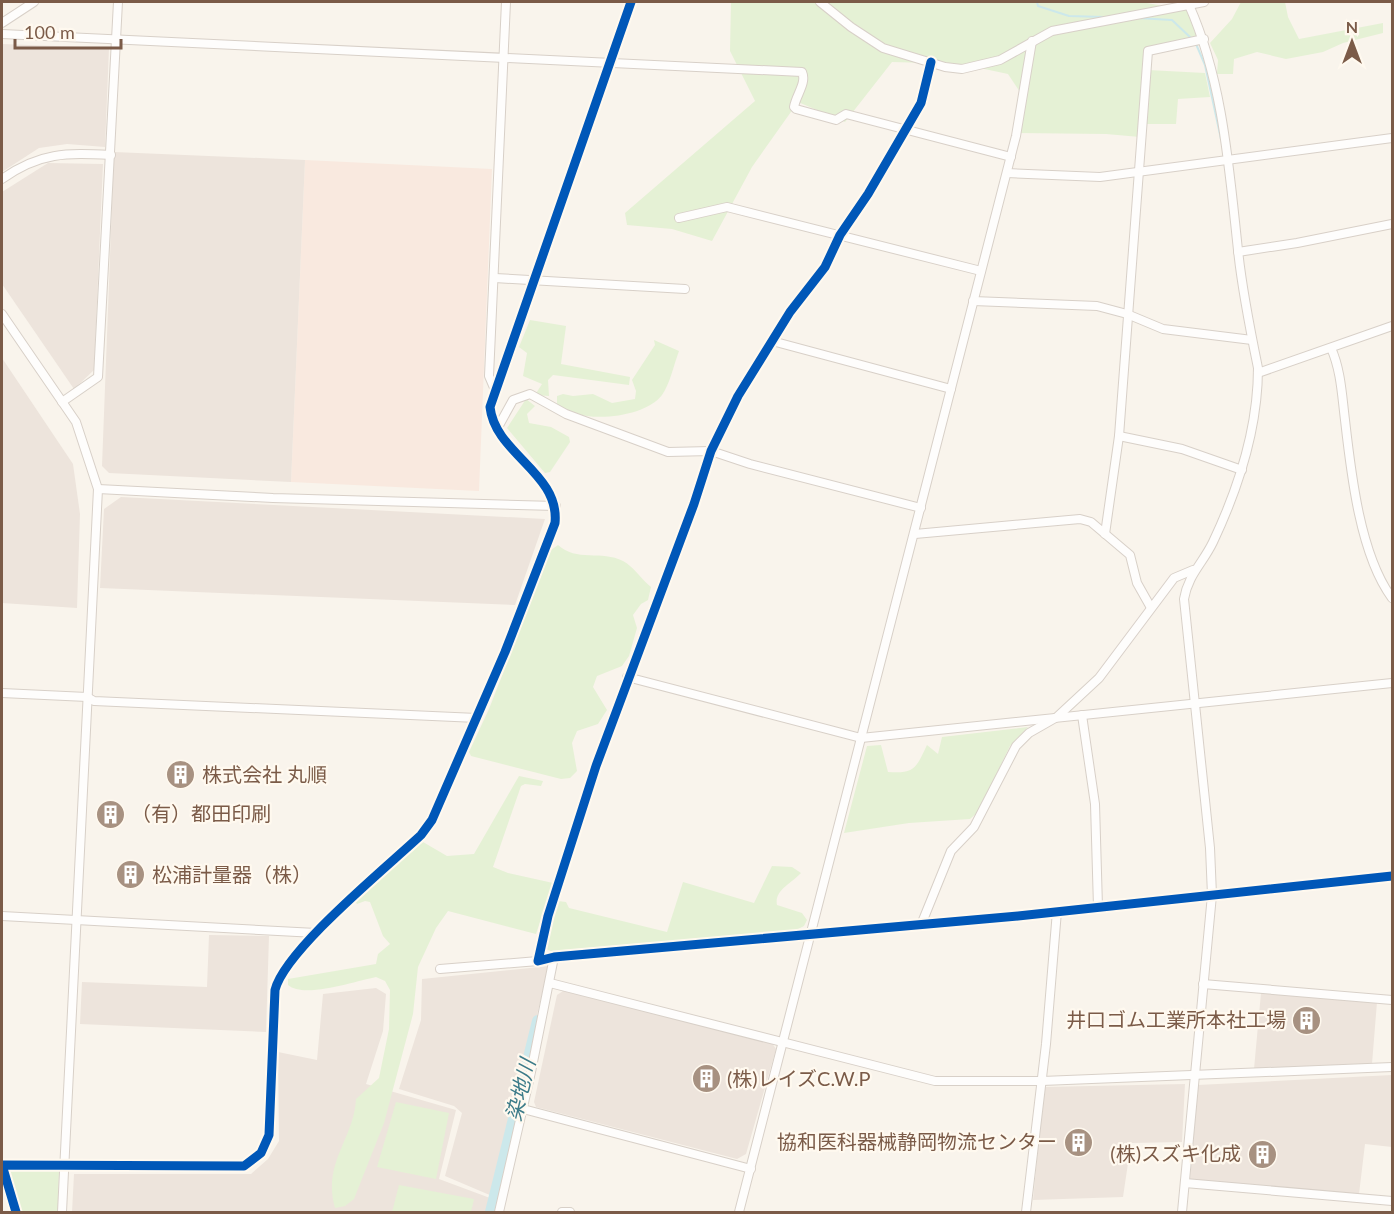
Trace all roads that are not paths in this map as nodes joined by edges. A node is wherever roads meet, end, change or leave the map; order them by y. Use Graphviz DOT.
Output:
graph roads {
  1 [pos="34,2"];
  2 [pos="118,2"];
  3 [pos="506,2"];
  4 [pos="631,2"];
  5 [pos="820,2"];
  6 [pos="1204,2"];
  7 [pos="1178,4"];
  8 [pos="1189,4"];
  9 [pos="2,23"];
  10 [pos="2,34"];
  11 [pos="1204,39"];
  12 [pos="1032,41"];
  13 [pos="117,42"];
  14 [pos="504,58"];
  15 [pos="931,62"];
  16 [pos="609,63"];
  17 [pos="905,129"];
  18 [pos="1392,138"];
  19 [pos="111,155"];
  20 [pos="1011,157"];
  21 [pos="1229,159"];
  22 [pos="1007,173"];
  23 [pos="1137,173"];
  24 [pos="2,179"];
  25 [pos="679,218"];
  26 [pos="1392,224"];
  27 [pos="840,235"];
  28 [pos="1238,252"];
  29 [pos="981,271"];
  30 [pos="495,278"];
  31 [pos="532,279"];
  32 [pos="685,289"];
  33 [pos="974,301"];
  34 [pos="2,314"];
  35 [pos="1127,314"];
  36 [pos="1392,326"];
  37 [pos="1252,340"];
  38 [pos="772,341"];
  39 [pos="1331,348"];
  40 [pos="1258,373"];
  41 [pos="951,389"];
  42 [pos="495,390"];
  43 [pos="62,402"];
  44 [pos="497,429"];
  45 [pos="1119,436"];
  46 [pos="711,451"];
  47 [pos="1242,470"];
  48 [pos="98,489"];
  49 [pos="556,506"];
  50 [pos="921,508"];
  51 [pos="915,534"];
  52 [pos="1105,534"];
  53 [pos="1194,570"];
  54 [pos="1392,598"];
  55 [pos="1150,606"];
  56 [pos="627,677"];
  57 [pos="1392,683"];
  58 [pos="2,693"];
  59 [pos="87,697"];
  60 [pos="1195,703"];
  61 [pos="1082,715"];
  62 [pos="1057,717"];
  63 [pos="477,718"];
  64 [pos="861,738"];
  65 [pos="1392,876"];
  66 [pos="1212,896"];
  67 [pos="1098,907"];
  68 [pos="1057,911"];
  69 [pos="2,916"];
  70 [pos="77,918"];
  71 [pos="921,925"];
  72 [pos="316,933"];
  73 [pos="811,935"];
  74 [pos="554,957"];
  75 [pos="538,961"];
  76 [pos="440,969"];
  77 [pos="550,983"];
  78 [pos="1203,984"];
  79 [pos="1392,1000"];
  80 [pos="782,1044"];
  81 [pos="1392,1067"];
  82 [pos="1194,1075"];
  83 [pos="1042,1081"];
  84 [pos="523,1109"];
  85 [pos="64,1164"];
  86 [pos="2,1165"];
  87 [pos="751,1169"];
  88 [pos="1185,1183"];
  89 [pos="1392,1202"];
  90 [pos="15,1212"];
  91 [pos="62,1212"];
  92 [pos="499,1212"];
  93 [pos="562,1212"];
  94 [pos="570,1212"];
  95 [pos="739,1212"];
  96 [pos="1026,1212"];
  97 [pos="1182,1212"];
  1 -- 9 [label="street"];
  2 -- 13 [label="street"];
  3 -- 14 [label="street"];
  4 -- 16 [label="street"];
  5 -- 15 [label="street"];
  6 -- 8 [label="street"];
  7 -- 8 [label="street"];
  7 -- 12 [label="street"];
  8 -- 11 [label="street"];
  10 -- 13 [label="street"];
  11 -- 21 [label="street"];
  11 -- 23 [label="street"];
  12 -- 15 [label="street"];
  12 -- 20 [label="street"];
  13 -- 14 [label="street"];
  13 -- 19 [label="street"];
  14 -- 16 [label="street"];
  14 -- 30 [label="street"];
  15 -- 17 [label="street"];
  16 -- 17 [label="street"];
  16 -- 31 [label="street"];
  17 -- 20 [label="street"];
  17 -- 27 [label="street"];
  18 -- 21 [label="street"];
  19 -- 24 [label="street"];
  19 -- 43 [label="street"];
  20 -- 22 [label="street"];
  21 -- 23 [label="street"];
  21 -- 28 [label="street"];
  22 -- 23 [label="street"];
  22 -- 29 [label="street"];
  23 -- 35 [label="street"];
  25 -- 27 [label="street"];
  26 -- 28 [label="street"];
  27 -- 29 [label="street"];
  27 -- 38 [label="street"];
  28 -- 37 [label="street"];
  29 -- 33 [label="street"];
  30 -- 31 [label="street"];
  30 -- 42 [label="street"];
  31 -- 32 [label="street"];
  31 -- 42 [label="street"];
  33 -- 35 [label="street"];
  33 -- 41 [label="street"];
  34 -- 43 [label="street"];
  35 -- 37 [label="street"];
  35 -- 45 [label="street"];
  36 -- 39 [label="street"];
  37 -- 40 [label="street"];
  38 -- 41 [label="street"];
  38 -- 46 [label="street"];
  39 -- 40 [label="street"];
  39 -- 54 [label="street"];
  40 -- 47 [label="street"];
  41 -- 50 [label="street"];
  42 -- 44 [label="street"];
  43 -- 48 [label="street"];
  44 -- 46 [label="street"];
  44 -- 49 [label="street"];
  45 -- 47 [label="street"];
  45 -- 52 [label="street"];
  46 -- 50 [label="street"];
  46 -- 56 [label="street"];
  47 -- 53 [label="street"];
  48 -- 49 [label="street"];
  48 -- 59 [label="street"];
  49 -- 63 [label="street"];
  50 -- 51 [label="street"];
  51 -- 52 [label="street"];
  51 -- 64 [label="street"];
  52 -- 55 [label="street"];
  53 -- 55 [label="street"];
  53 -- 60 [label="street"];
  55 -- 62 [label="street"];
  56 -- 64 [label="street"];
  56 -- 75 [label="street"];
  57 -- 60 [label="street"];
  58 -- 59 [label="street"];
  59 -- 63 [label="street"];
  59 -- 70 [label="street"];
  60 -- 61 [label="street"];
  60 -- 66 [label="street"];
  61 -- 62 [label="street"];
  61 -- 67 [label="street"];
  62 -- 64 [label="street"];
  62 -- 71 [label="street"];
  63 -- 72 [label="street"];
  64 -- 73 [label="street"];
  65 -- 66 [label="street"];
  66 -- 67 [label="street"];
  66 -- 78 [label="street"];
  67 -- 68 [label="street"];
  68 -- 71 [label="street"];
  68 -- 83 [label="street"];
  69 -- 70 [label="street"];
  70 -- 72 [label="street"];
  70 -- 85 [label="street"];
  71 -- 73 [label="street"];
  72 -- 85 [label="street"];
  73 -- 74 [label="street"];
  73 -- 80 [label="street"];
  74 -- 75 [label="street"];
  74 -- 77 [label="street"];
  75 -- 76 [label="street"];
  77 -- 80 [label="street"];
  77 -- 84 [label="street"];
  78 -- 79 [label="street"];
  78 -- 82 [label="street"];
  80 -- 83 [label="street"];
  80 -- 87 [label="street"];
  81 -- 82 [label="street"];
  82 -- 83 [label="street"];
  82 -- 88 [label="street"];
  83 -- 96 [label="street"];
  84 -- 87 [label="street"];
  84 -- 92 [label="street"];
  85 -- 86 [label="street"];
  85 -- 91 [label="street"];
  86 -- 90 [label="street"];
  87 -- 95 [label="street"];
  88 -- 89 [label="street"];
  88 -- 97 [label="street"];
  93 -- 94 [label="street"];
}
